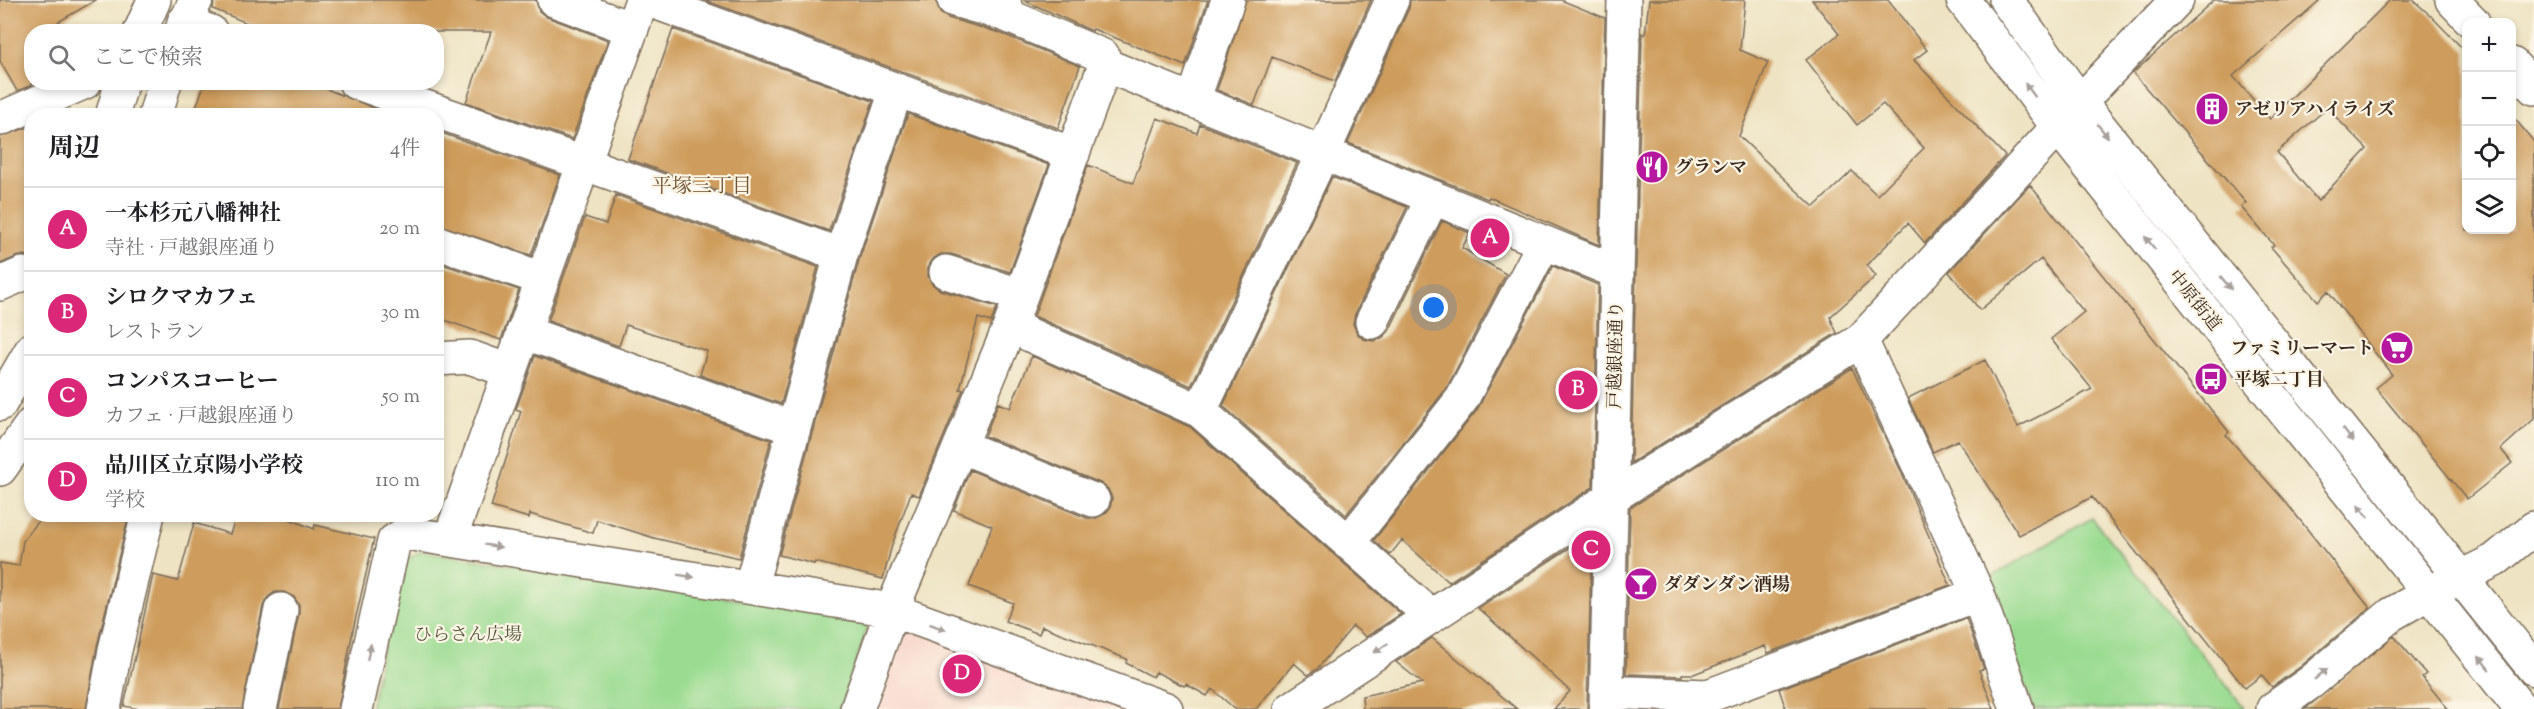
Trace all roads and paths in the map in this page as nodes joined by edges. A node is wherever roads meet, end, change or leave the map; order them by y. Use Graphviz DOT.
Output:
graph roads {
  1 [pos="154,0"];
  2 [pos="554,0"];
  3 [pos="650,0"];
  4 [pos="954,0"];
  5 [pos="1228,0"];
  6 [pos="1392,0"];
  7 [pos="1624,0"];
  8 [pos="2006,0"];
  9 [pos="2177,0"];
  10 [pos="2452,0"];
  11 [pos="1005,7"];
  12 [pos="1971,10"];
  13 [pos="637,15"];
  14 [pos="2469,18"];
  15 [pos="144,24"];
  16 [pos="1105,65"];
  17 [pos="2516,69"];
  18 [pos="2534,88"];
  19 [pos="67,90"];
  20 [pos="120,90"];
  21 [pos="163,90"];
  22 [pos="377,90"];
  23 [pos="896,91"];
  24 [pos="1193,101"];
  25 [pos="2080,102"];
  26 [pos="25,108"];
  27 [pos="114,108"];
  28 [pos="157,108"];
  29 [pos="428,108"];
  30 [pos="24,109"];
  31 [pos="444,114"];
  32 [pos="0,119"];
  33 [pos="2058,127"];
  34 [pos="1323,153"];
  35 [pos="1073,154"];
  36 [pos="584,164"];
  37 [pos="1433,198"];
  38 [pos="1544,243"];
  39 [pos="444,245"];
  40 [pos="841,255"];
  41 [pos="946,272"];
  42 [pos="1617,272"];
  43 [pos="543,279"];
  44 [pos="1020,296"];
  45 [pos="1372,322"];
  46 [pos="1010,326"];
  47 [pos="523,332"];
  48 [pos="1861,340"];
  49 [pos="444,359"];
  50 [pos="24,363"];
  51 [pos="509,371"];
  52 [pos="0,404"];
  53 [pos="1200,411"];
  54 [pos="793,428"];
  55 [pos="24,435"];
  56 [pos="960,446"];
  57 [pos="0,469"];
  58 [pos="1612,496"];
  59 [pos="1093,500"];
  60 [pos="146,522"];
  61 [pos="2534,528"];
  62 [pos="450,539"];
  63 [pos="1348,543"];
  64 [pos="2462,578"];
  65 [pos="751,586"];
  66 [pos="1978,594"];
  67 [pos="2427,594"];
  68 [pos="281,610"];
  69 [pos="892,610"];
  70 [pos="1430,615"];
  71 [pos="2534,669"];
  72 [pos="1606,700"];
  73 [pos="104,709"];
  74 [pos="260,709"];
  75 [pos="356,709"];
  76 [pos="857,709"];
  77 [pos="1166,709"];
  78 [pos="1291,709"];
  79 [pos="2017,709"];
  80 [pos="2273,709"];
  81 [pos="2521,709"];
  1 -- 15 [label="street"];
  2 -- 13 [label="street"];
  3 -- 23 [label="street"];
  4 -- 11 [label="street"];
  5 -- 24 [label="street"];
  6 -- 34 [label="street"];
  7 -- 42 [label="street, 戸越銀座通り"];
  8 -- 12 [label="street"];
  8 -- 25 [label="street, 中原街道"];
  9 -- 25 [label="street"];
  10 -- 14 [label="street"];
  11 -- 16 [label="street"];
  33 -- 12 [label="street, 中原街道, one-way"];
  13 -- 36 [label="street"];
  16 -- 24 [label="street"];
  16 -- 35 [label="street"];
  17 -- 18 [label="street"];
  19 -- 26 [label="street"];
  20 -- 27 [label="street"];
  21 -- 28 [label="street"];
  22 -- 29 [label="street"];
  23 -- 35 [label="street"];
  23 -- 40 [label="street"];
  24 -- 34 [label="street"];
  25 -- 64 [label="street, 中原街道, one-way"];
  30 -- 32 [label="street"];
  31 -- 36 [label="street"];
  33 -- 48 [label="street"];
  67 -- 33 [label="street, 中原街道, one-way"];
  34 -- 37 [label="street"];
  34 -- 53 [label="street"];
  35 -- 44 [label="street"];
  36 -- 40 [label="street"];
  36 -- 43 [label="street"];
  37 -- 38 [label="street"];
  37 -- 45 [label="street"];
  38 -- 42 [label="street"];
  38 -- 63 [label="street"];
  39 -- 43 [label="street"];
  40 -- 54 [label="street"];
  41 -- 44 [label="street"];
  42 -- 58 [label="street, 戸越銀座通り"];
  43 -- 47 [label="street"];
  44 -- 46 [label="street"];
  46 -- 53 [label="street"];
  46 -- 56 [label="street"];
  47 -- 51 [label="street"];
  47 -- 54 [label="street"];
  48 -- 58 [label="street"];
  48 -- 66 [label="street"];
  49 -- 51 [label="street"];
  50 -- 52 [label="street"];
  51 -- 62 [label="street"];
  53 -- 63 [label="street"];
  54 -- 65 [label="street"];
  55 -- 57 [label="street"];
  56 -- 59 [label="street"];
  56 -- 69 [label="street"];
  58 -- 70 [label="street"];
  58 -- 72 [label="street, 戸越銀座通り"];
  60 -- 73 [label="street"];
  61 -- 64 [label="street"];
  62 -- 65 [label="street, one-way"];
  75 -- 62 [label="street, one-way"];
  63 -- 70 [label="street"];
  64 -- 67 [label="street"];
  64 -- 71 [label="street, 中原街道"];
  65 -- 69 [label="street"];
  66 -- 72 [label="street"];
  66 -- 79 [label="street"];
  80 -- 67 [label="street, one-way"];
  81 -- 67 [label="street, 中原街道, one-way"];
  68 -- 74 [label="street"];
  69 -- 76 [label="street"];
  69 -- 77 [label="street, one-way"];
  70 -- 78 [label="street, one-way"];
}
